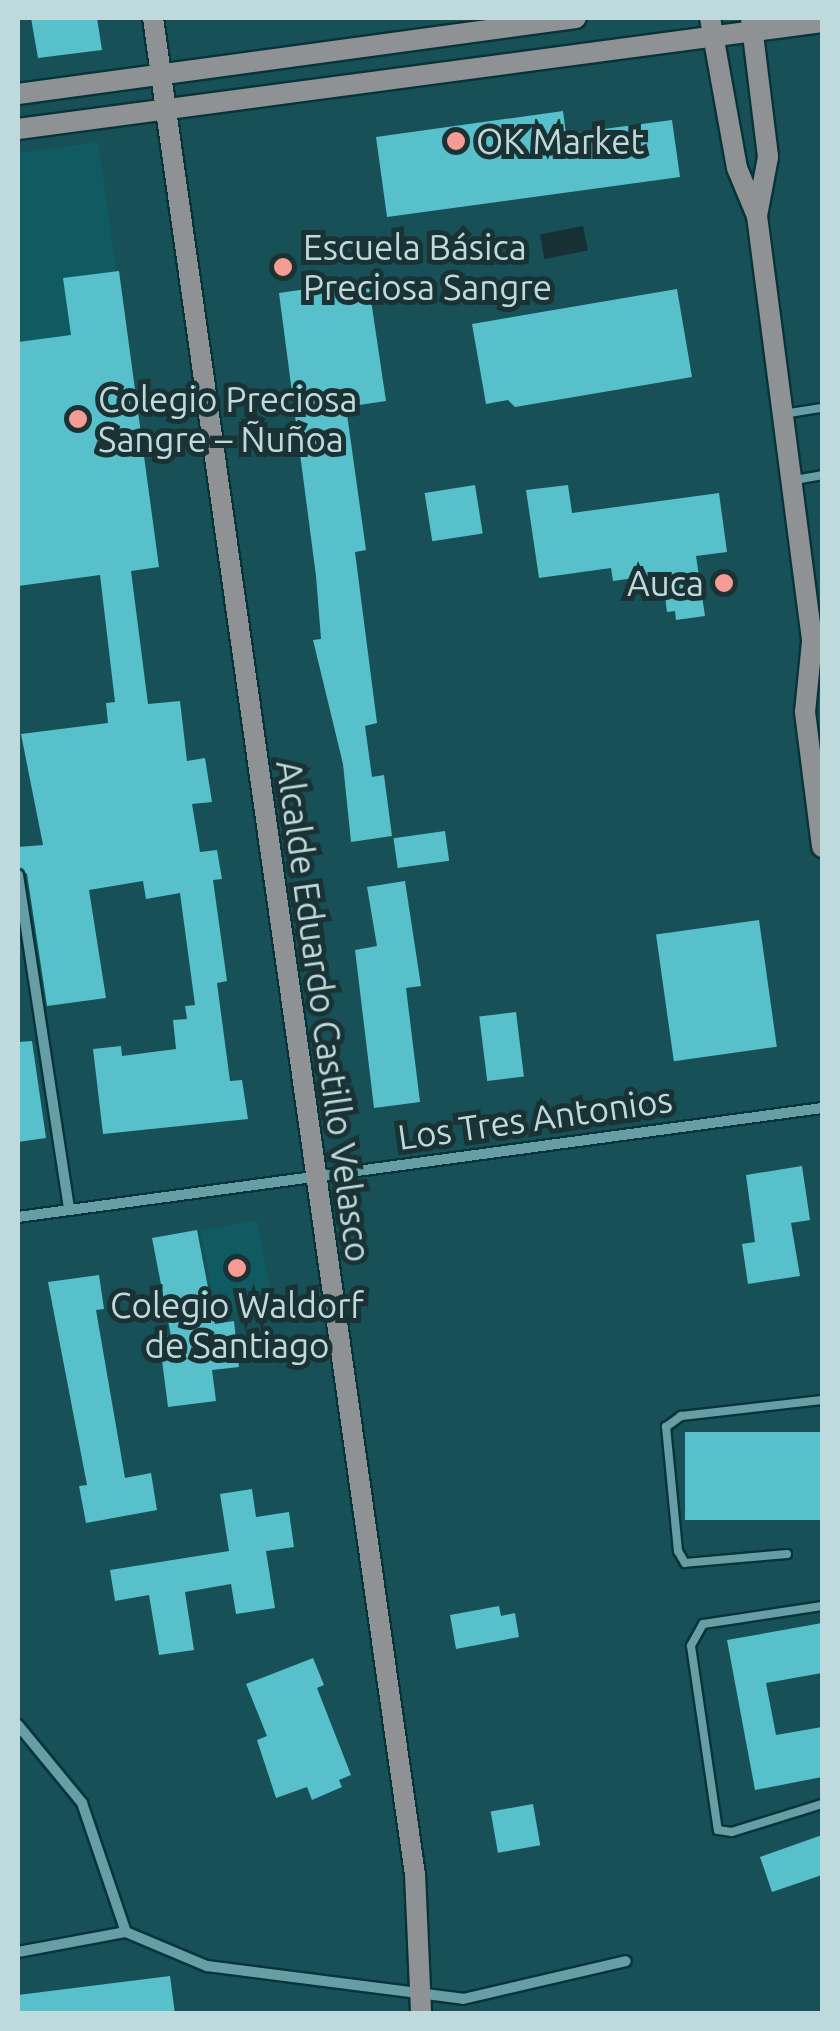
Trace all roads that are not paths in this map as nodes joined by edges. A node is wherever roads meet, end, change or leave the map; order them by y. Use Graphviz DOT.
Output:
graph roads {
  1 [pos="153,18"];
  2 [pos="576,18"];
  3 [pos="822,22"];
  4 [pos="752,24"];
  5 [pos="712,27"];
  6 [pos="162,76"];
  7 [pos="18,94"];
  8 [pos="166,109"];
  9 [pos="18,129"];
  10 [pos="757,216"];
  11 [pos="822,408"];
  12 [pos="782,414"];
  13 [pos="822,475"];
  14 [pos="791,481"];
  15 [pos="814,599"];
  16 [pos="812,642"];
  17 [pos="822,666"];
  18 [pos="822,848"];
  19 [pos="18,876"];
  20 [pos="822,1108"];
  21 [pos="314,1176"];
  22 [pos="69,1210"];
  23 [pos="18,1216"];
  24 [pos="822,1400"];
  25 [pos="787,1554"];
  26 [pos="822,1606"];
  27 [pos="18,1725"];
  28 [pos="822,1804"];
  29 [pos="126,1932"];
  30 [pos="18,1952"];
  31 [pos="626,1961"];
  32 [pos="422,2005"];
  1 -- 6 [label="main road, Alcalde Eduardo Castillo Velasco"];
  2 -- 6 [label="main road"];
  3 -- 4 [label="main road"];
  4 -- 5 [label="main road"];
  4 -- 10 [label="main road"];
  5 -- 8 [label="main road"];
  5 -- 10 [label="main road"];
  6 -- 7 [label="main road"];
  6 -- 8 [label="main road, Alcalde Eduardo Castillo Velasco"];
  8 -- 9 [label="main road"];
  8 -- 21 [label="main road, Alcalde Eduardo Castillo Velasco"];
  10 -- 12 [label="main road"];
  11 -- 12 [label="lane"];
  12 -- 14 [label="main road"];
  13 -- 14 [label="lane"];
  14 -- 15 [label="main road"];
  15 -- 16 [label="main road"];
  16 -- 17 [label="main road"];
  16 -- 18 [label="main road"];
  19 -- 22 [label="street"];
  20 -- 21 [label="street, Los Tres Antonios"];
  21 -- 22 [label="street, Los Tres Antonios"];
  21 -- 32 [label="main road, Alcalde Eduardo Castillo Velasco"];
  22 -- 23 [label="street, Los Tres Antonios"];
  24 -- 25 [label="lane"];
  26 -- 28 [label="lane"];
  27 -- 29 [label="street"];
  29 -- 30 [label="street"];
  29 -- 32 [label="street"];
  31 -- 32 [label="street"];
}
